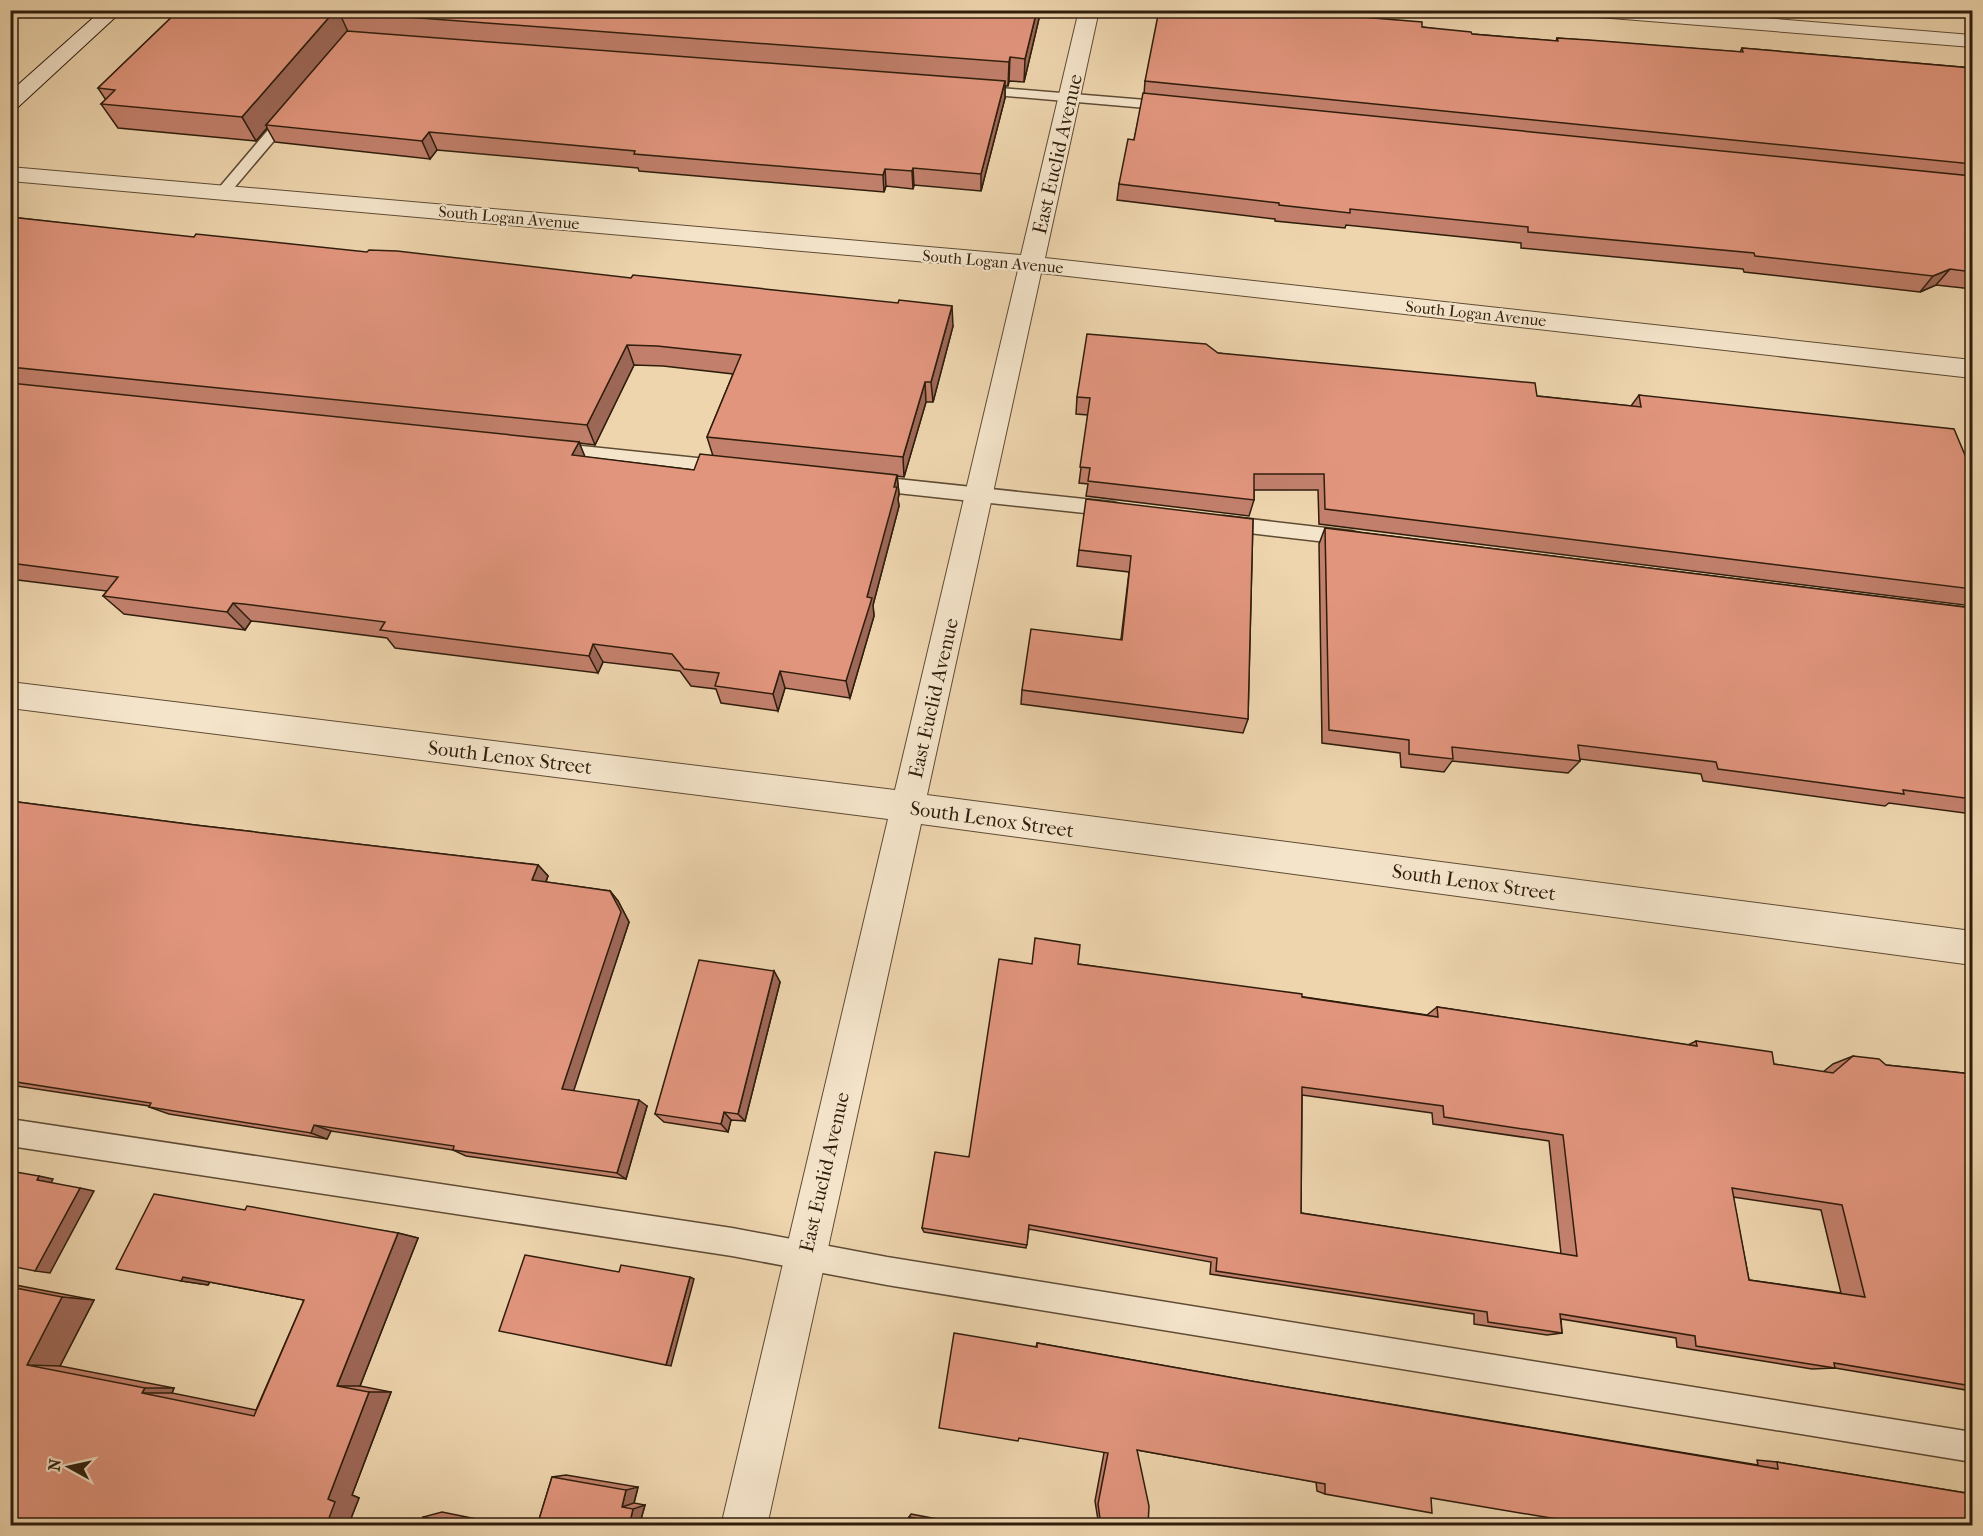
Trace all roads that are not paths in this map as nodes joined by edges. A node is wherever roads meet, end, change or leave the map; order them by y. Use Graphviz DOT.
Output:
graph roads {
  1 [pos="114,10"];
  2 [pos="1089,10"];
  3 [pos="1586,10"];
  4 [pos="1972,41"];
  5 [pos="958,89"];
  6 [pos="1070,97"];
  7 [pos="299,102"];
  8 [pos="10,104"];
  9 [pos="1181,108"];
  10 [pos="10,174"];
  11 [pos="223,192"];
  12 [pos="1032,264"];
  13 [pos="1972,369"];
  14 [pos="534,448"];
  15 [pos="748,470"];
  16 [pos="855,482"];
  17 [pos="980,494"];
  18 [pos="1128,511"];
  19 [pos="1200,520"];
  20 [pos="1366,540"];
  21 [pos="10,694"];
  22 [pos="908,807"];
  23 [pos="1972,948"];
  24 [pos="10,1132"];
  25 [pos="805,1256"];
  26 [pos="1972,1447"];
  27 [pos="744,1526"];
  1 -- 8 [label="street"];
  2 -- 6 [label="street, East Euclid Avenue"];
  3 -- 4 [label="street"];
  5 -- 6 [label="lane"];
  6 -- 9 [label="lane"];
  6 -- 12 [label="street, East Euclid Avenue"];
  7 -- 11 [label="lane"];
  10 -- 11 [label="street, South Logan Avenue"];
  11 -- 12 [label="street, South Logan Avenue"];
  12 -- 13 [label="street, South Logan Avenue"];
  12 -- 17 [label="street, East Euclid Avenue"];
  14 -- 15 [label="lane"];
  16 -- 17 [label="lane"];
  17 -- 18 [label="lane"];
  17 -- 22 [label="street, East Euclid Avenue"];
  19 -- 20 [label="lane"];
  21 -- 22 [label="street, South Lenox Street"];
  22 -- 23 [label="street, South Lenox Street"];
  22 -- 25 [label="street, East Euclid Avenue"];
  24 -- 25 [label="lane"];
  25 -- 26 [label="lane"];
  25 -- 27 [label="street, East Euclid Avenue"];
}
